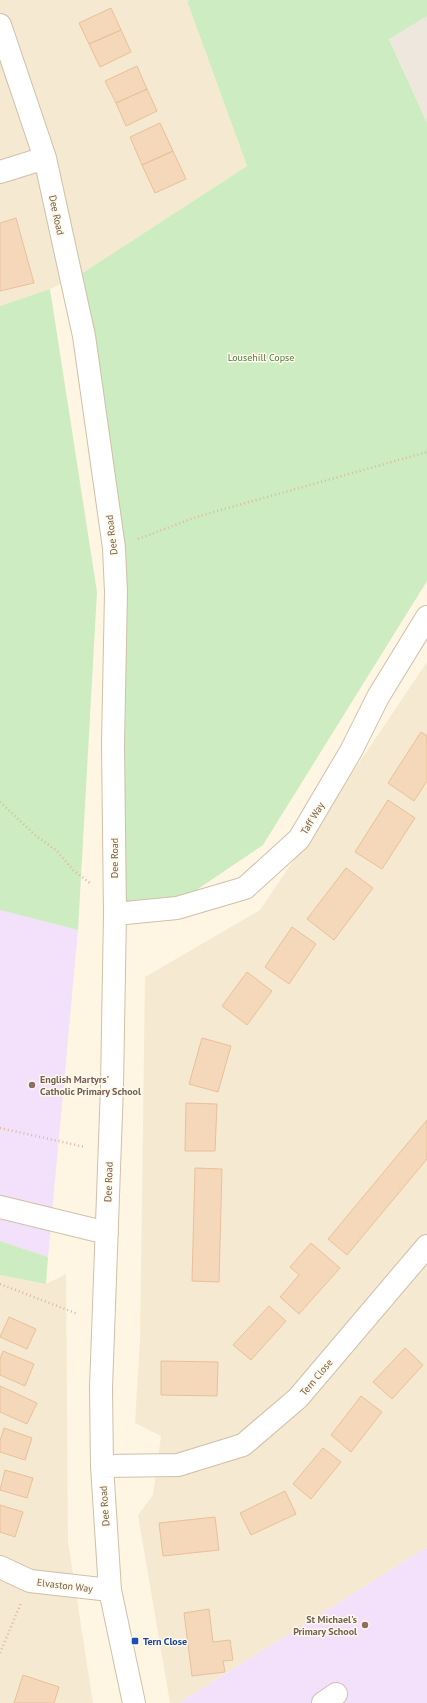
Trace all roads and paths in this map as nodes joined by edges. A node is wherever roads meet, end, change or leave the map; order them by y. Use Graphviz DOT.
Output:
graph roads {
  1 [pos="0,24"];
  2 [pos="45,158"];
  3 [pos="0,172"];
  4 [pos="427,452"];
  5 [pos="114,548"];
  6 [pos="427,617"];
  7 [pos="0,802"];
  8 [pos="92,884"];
  9 [pos="115,914"];
  10 [pos="0,1128"];
  11 [pos="109,1152"];
  12 [pos="0,1207"];
  13 [pos="107,1233"];
  14 [pos="427,1246"];
  15 [pos="0,1284"];
  16 [pos="105,1324"];
  17 [pos="102,1466"];
  18 [pos="0,1567"];
  19 [pos="30,1581"];
  20 [pos="110,1590"];
  21 [pos="0,1652"];
  22 [pos="134,1703"];
  1 -- 2 [label="street, Dee Road"];
  2 -- 3 [label="street"];
  2 -- 5 [label="street, Dee Road"];
  4 -- 5 [label="path"];
  5 -- 9 [label="street, Dee Road"];
  6 -- 9 [label="street, Taff Way"];
  7 -- 8 [label="path"];
  9 -- 11 [label="street, Dee Road"];
  10 -- 11 [label="path"];
  11 -- 13 [label="street, Dee Road"];
  12 -- 13 [label="street"];
  13 -- 16 [label="street, Dee Road"];
  14 -- 17 [label="street, Tern Close"];
  15 -- 16 [label="path"];
  16 -- 17 [label="street, Dee Road"];
  17 -- 20 [label="street, Dee Road"];
  18 -- 19 [label="street, Elvaston Way"];
  19 -- 20 [label="street, Elvaston Way"];
  19 -- 21 [label="path"];
  20 -- 22 [label="street, Dee Road"];
}
